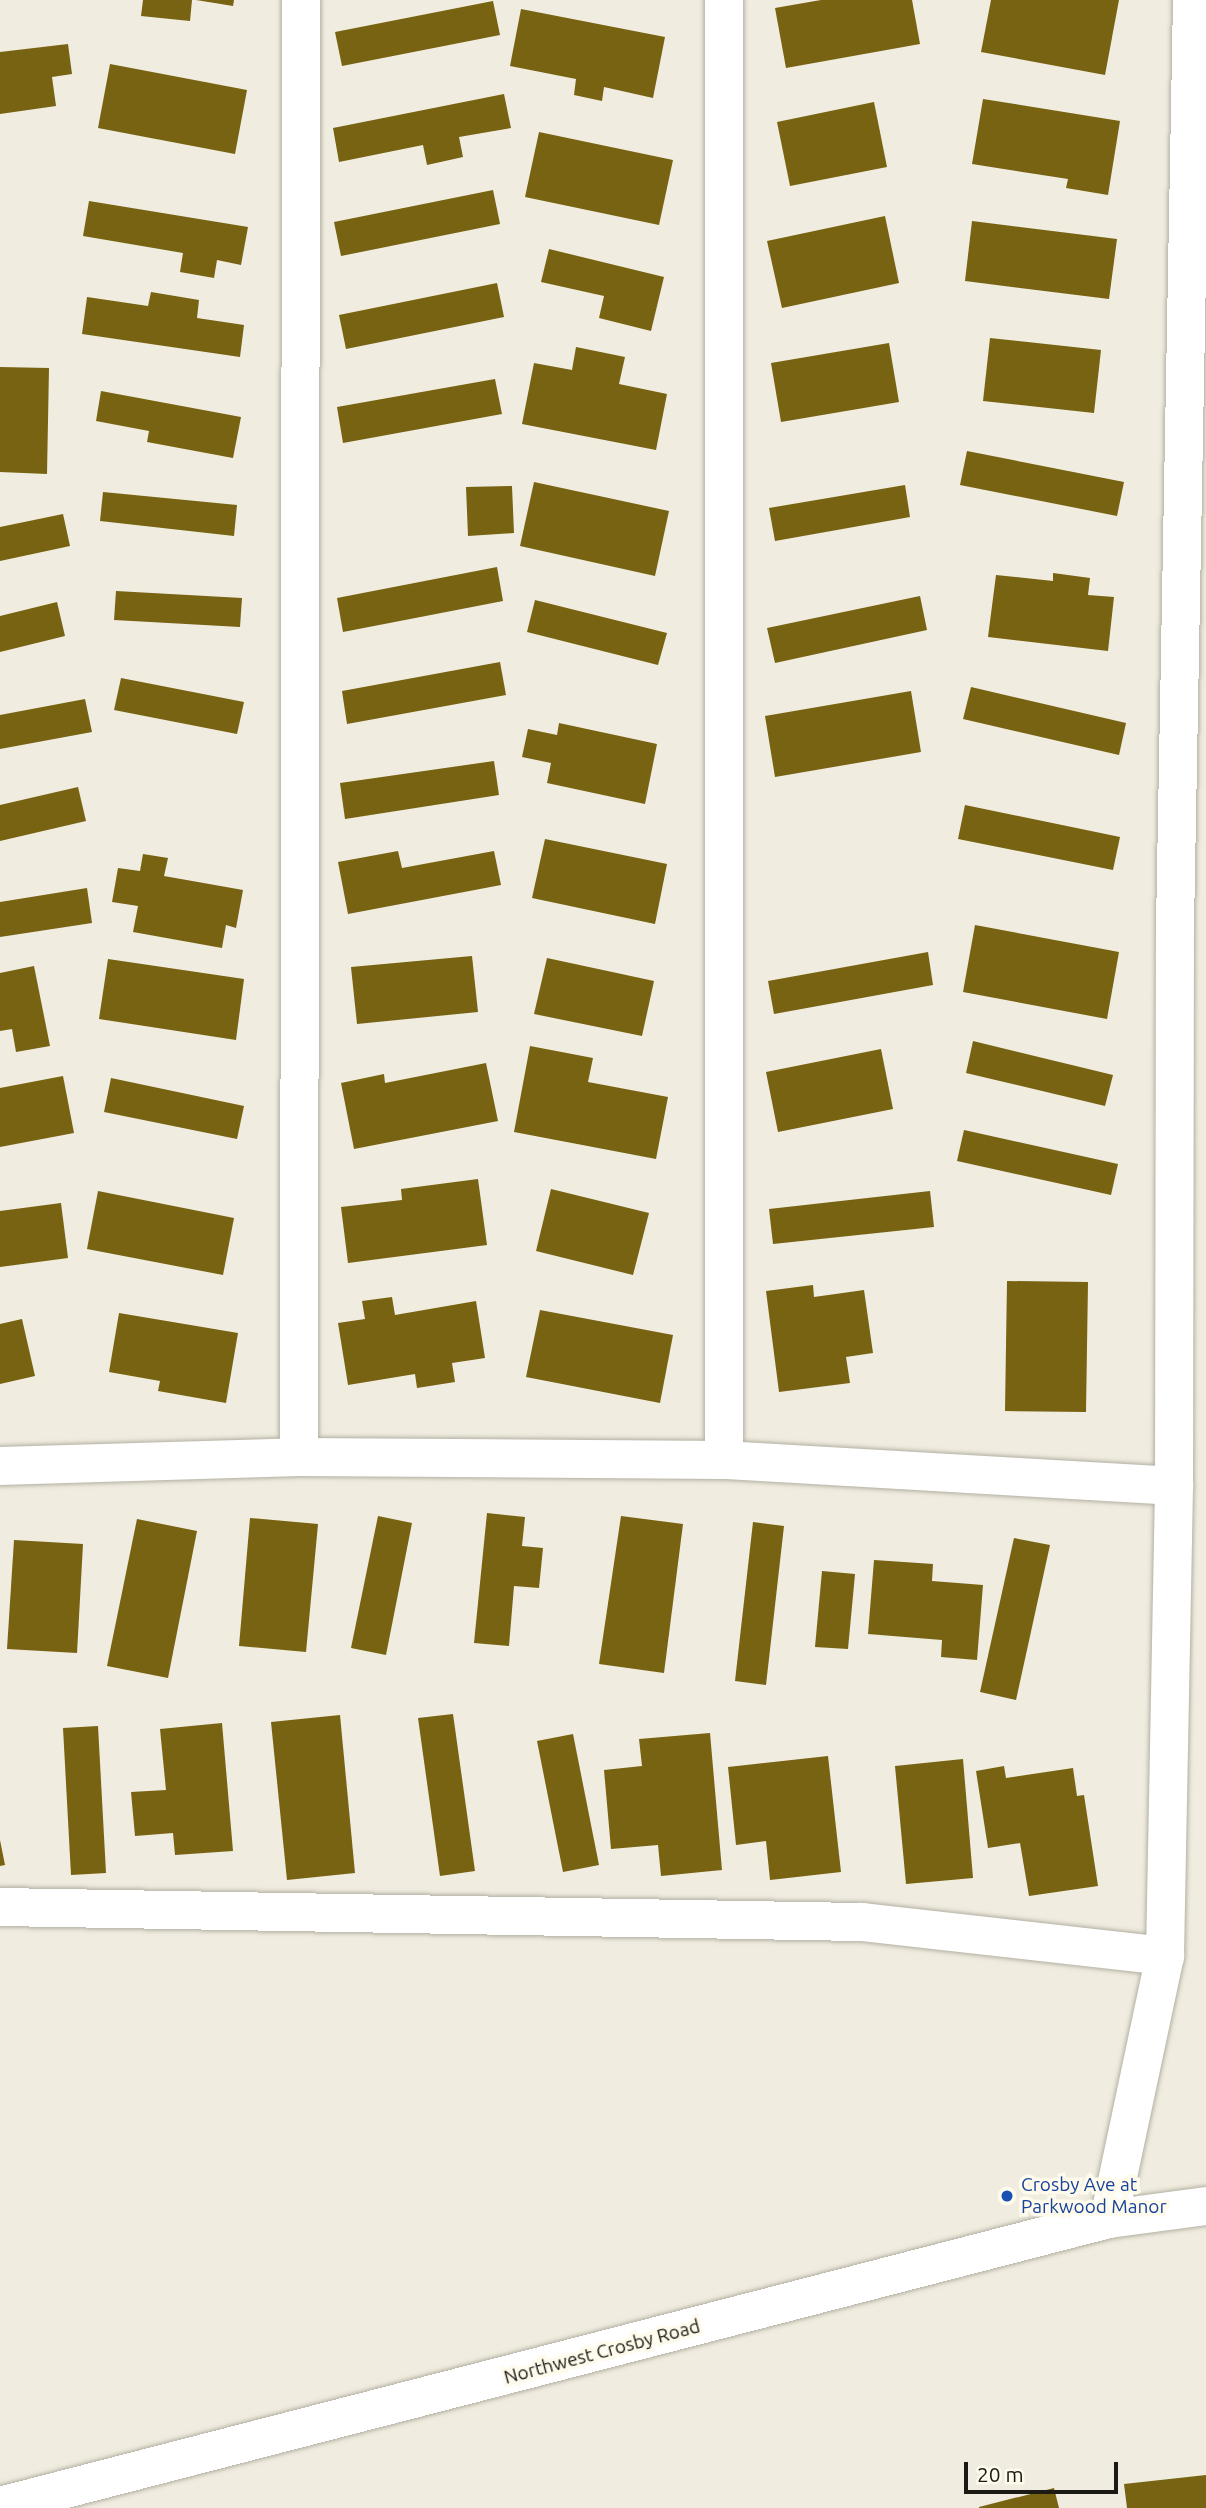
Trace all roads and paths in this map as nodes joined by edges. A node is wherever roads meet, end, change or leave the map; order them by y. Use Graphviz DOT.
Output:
graph roads {
  1 [pos="300,0"];
  2 [pos="724,0"];
  3 [pos="1192,0"];
  4 [pos="299,1457"];
  5 [pos="724,1460"];
  6 [pos="0,1466"];
  7 [pos="1174,1486"];
  8 [pos="0,1908"];
  9 [pos="1164,1956"];
  10 [pos="1206,2206"];
  11 [pos="1110,2219"];
  12 [pos="0,2505"];
  1 -- 4 [label="street"];
  2 -- 5 [label="street"];
  3 -- 7 [label="street"];
  4 -- 5 [label="street"];
  4 -- 6 [label="street"];
  5 -- 7 [label="street"];
  7 -- 9 [label="street"];
  8 -- 9 [label="street"];
  9 -- 11 [label="street"];
  10 -- 11 [label="street, Northwest Crosby Road"];
  11 -- 12 [label="street, Northwest Crosby Road"];
}
